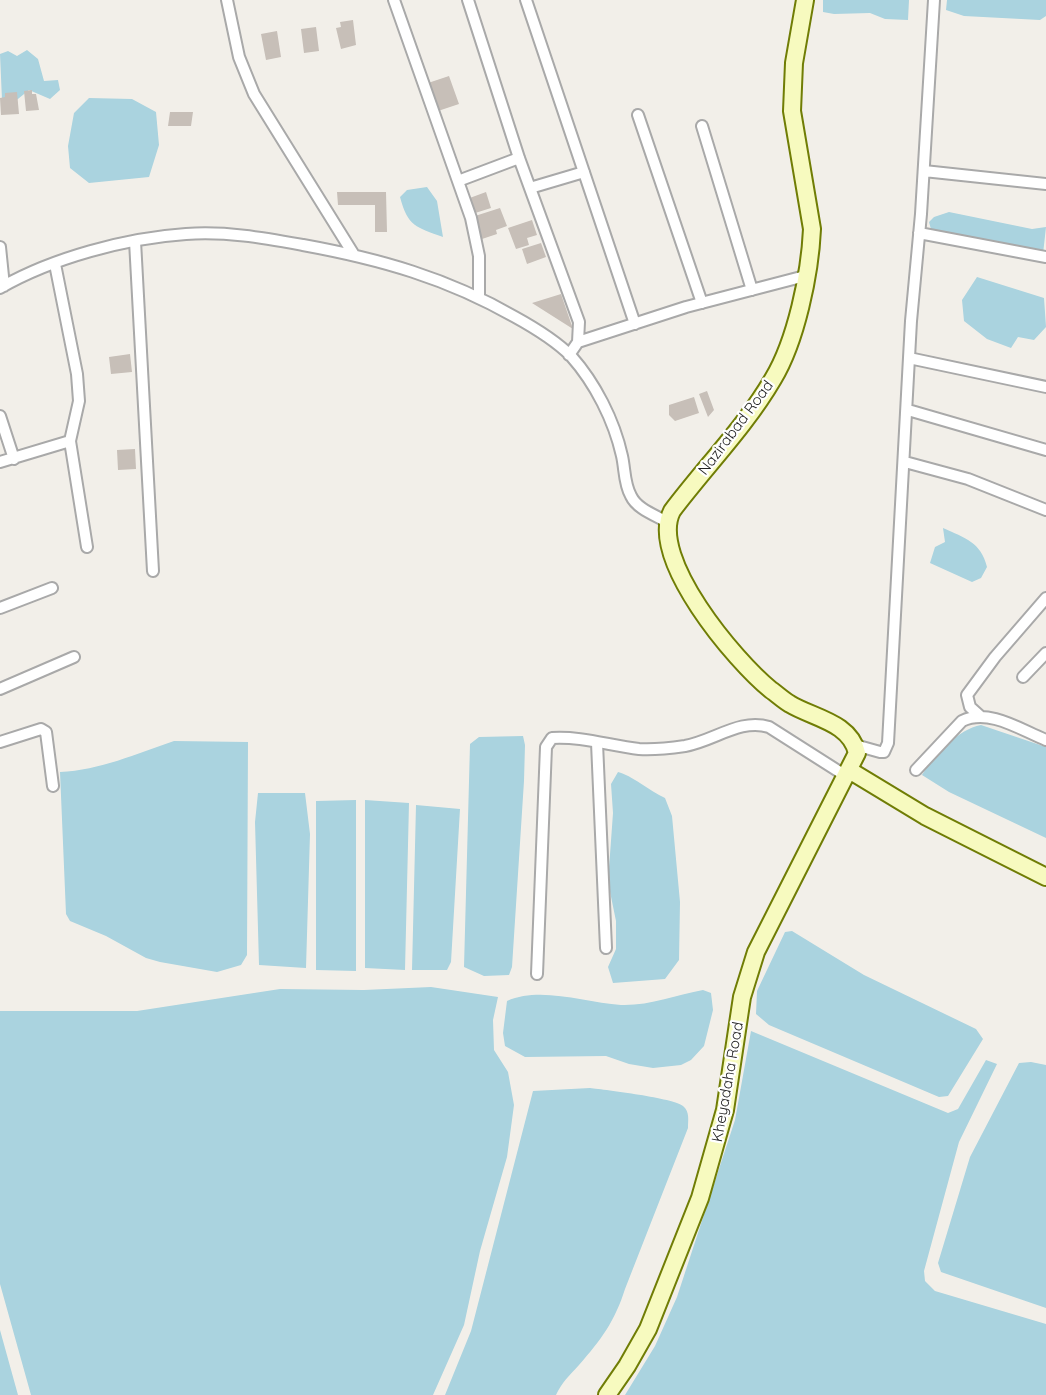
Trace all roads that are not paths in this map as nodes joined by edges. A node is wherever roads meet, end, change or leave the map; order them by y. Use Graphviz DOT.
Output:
graph roads {
  1 [pos="226,0"];
  2 [pos="394,0"];
  3 [pos="468,0"];
  4 [pos="526,0"];
  5 [pos="805,0"];
  6 [pos="934,0"];
  7 [pos="638,116"];
  8 [pos="702,126"];
  9 [pos="519,158"];
  10 [pos="924,171"];
  11 [pos="584,172"];
  12 [pos="458,181"];
  13 [pos="1046,184"];
  14 [pos="530,188"];
  15 [pos="919,232"];
  16 [pos="135,241"];
  17 [pos="0,247"];
  18 [pos="354,255"];
  19 [pos="1046,257"];
  20 [pos="55,264"];
  21 [pos="805,276"];
  22 [pos="2,287"];
  23 [pos="752,290"];
  24 [pos="479,297"];
  25 [pos="702,303"];
  26 [pos="635,324"];
  27 [pos="579,342"];
  28 [pos="569,355"];
  29 [pos="909,358"];
  30 [pos="1046,387"];
  31 [pos="908,410"];
  32 [pos="0,416"];
  33 [pos="70,441"];
  34 [pos="1046,450"];
  35 [pos="14,459"];
  36 [pos="0,462"];
  37 [pos="905,462"];
  38 [pos="1046,510"];
  39 [pos="667,522"];
  40 [pos="87,547"];
  41 [pos="153,571"];
  42 [pos="52,588"];
  43 [pos="1046,598"];
  44 [pos="0,608"];
  45 [pos="1046,653"];
  46 [pos="74,657"];
  47 [pos="1023,677"];
  48 [pos="0,689"];
  49 [pos="980,716"];
  50 [pos="1046,740"];
  51 [pos="0,742"];
  52 [pos="597,743"];
  53 [pos="852,761"];
  54 [pos="916,770"];
  55 [pos="53,786"];
  56 [pos="1046,877"];
  57 [pos="606,948"];
  58 [pos="537,974"];
  59 [pos="606,1395"];
  1 -- 18 [label="street"];
  2 -- 12 [label="street"];
  3 -- 9 [label="street"];
  4 -- 11 [label="street"];
  5 -- 21 [label="main road, Nazirabad Road"];
  6 -- 10 [label="street"];
  7 -- 25 [label="street"];
  8 -- 23 [label="street"];
  9 -- 12 [label="street"];
  9 -- 14 [label="street"];
  10 -- 13 [label="street"];
  10 -- 15 [label="street"];
  11 -- 14 [label="street"];
  11 -- 26 [label="street"];
  12 -- 24 [label="street"];
  14 -- 27 [label="street"];
  15 -- 19 [label="street"];
  15 -- 29 [label="street"];
  16 -- 18 [label="street"];
  16 -- 20 [label="street"];
  16 -- 41 [label="street"];
  17 -- 22 [label="street"];
  18 -- 24 [label="street"];
  20 -- 22 [label="street"];
  20 -- 33 [label="street"];
  21 -- 23 [label="street"];
  21 -- 39 [label="main road, Nazirabad Road"];
  23 -- 25 [label="street"];
  24 -- 28 [label="street"];
  25 -- 26 [label="street"];
  26 -- 27 [label="street"];
  27 -- 28 [label="street"];
  28 -- 39 [label="street"];
  29 -- 30 [label="street"];
  29 -- 31 [label="street"];
  31 -- 34 [label="street"];
  31 -- 37 [label="street"];
  32 -- 35 [label="street"];
  33 -- 35 [label="street"];
  33 -- 40 [label="street"];
  35 -- 36 [label="street"];
  37 -- 38 [label="street"];
  37 -- 53 [label="street"];
  39 -- 53 [label="main road"];
  42 -- 44 [label="street"];
  43 -- 49 [label="street"];
  45 -- 47 [label="street"];
  46 -- 48 [label="street"];
  49 -- 50 [label="street"];
  49 -- 54 [label="street"];
  51 -- 55 [label="street"];
  52 -- 53 [label="street"];
  52 -- 57 [label="street"];
  52 -- 58 [label="street"];
  53 -- 56 [label="main road"];
  53 -- 59 [label="main road, Kheyadaha Road"];
}
